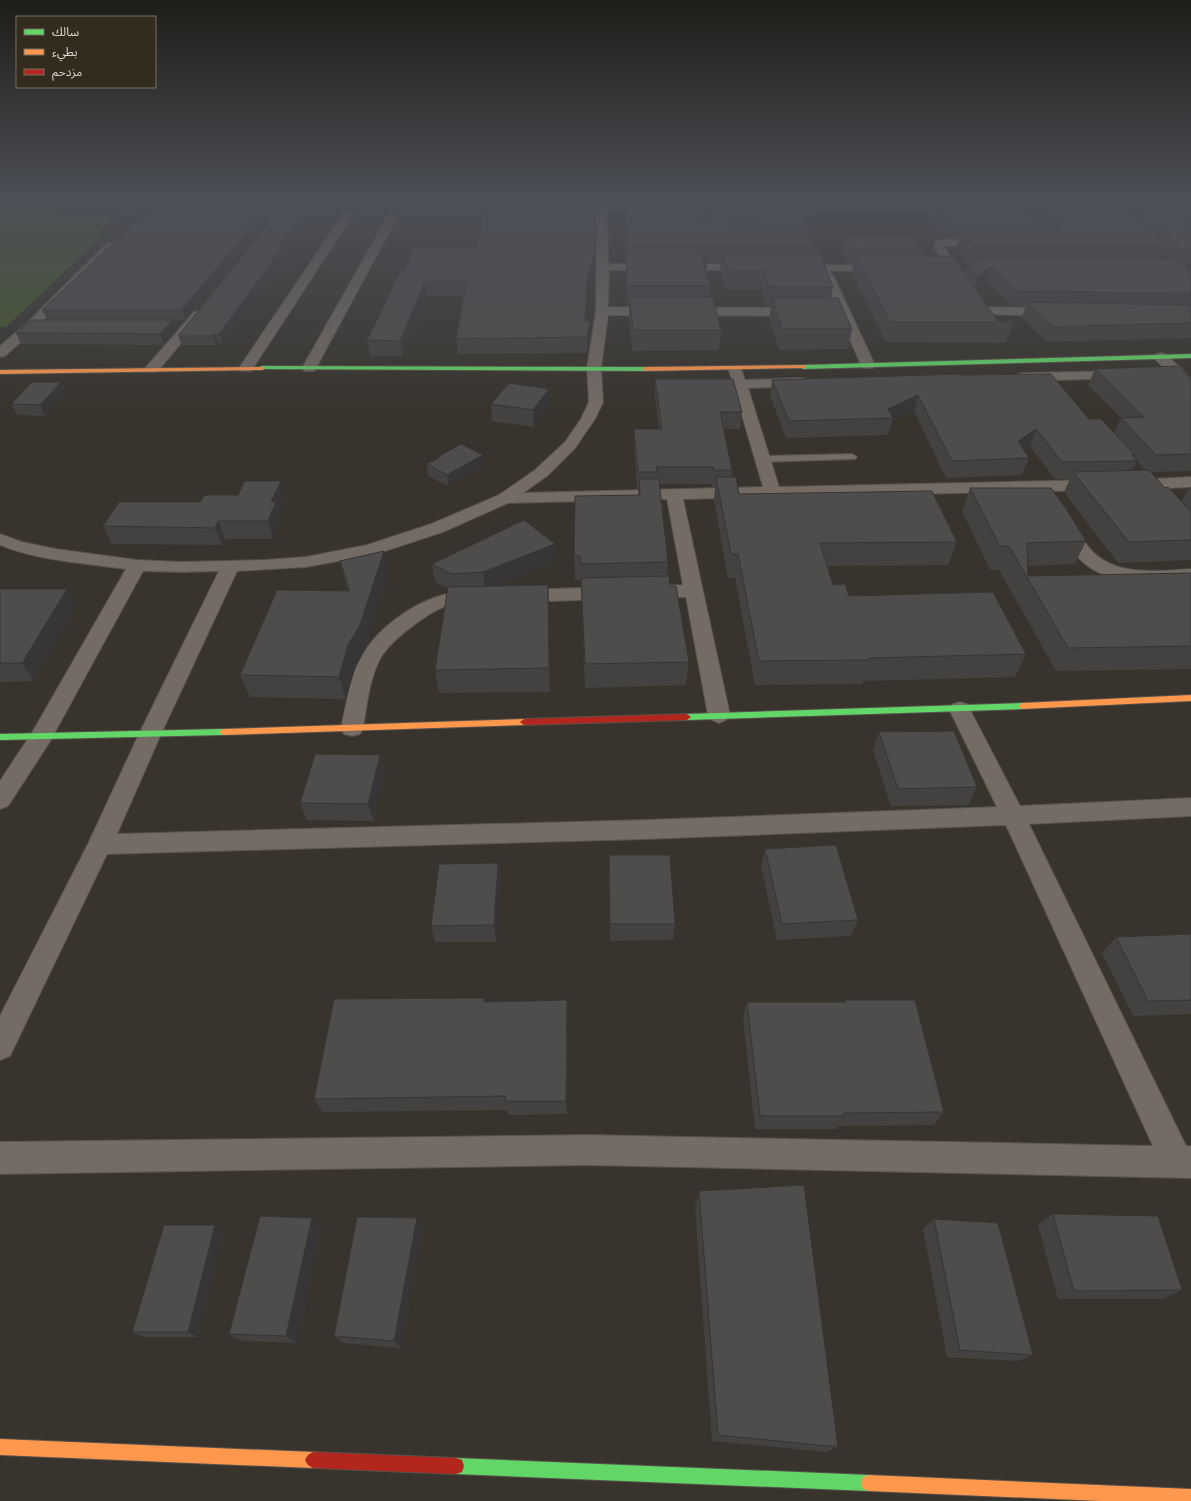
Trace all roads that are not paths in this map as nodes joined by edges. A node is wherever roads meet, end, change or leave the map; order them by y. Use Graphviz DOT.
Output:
graph roads {
  1 [pos="85,271"];
  2 [pos="311,271"];
  3 [pos="363,271"];
  4 [pos="603,271"];
  5 [pos="823,271"];
  6 [pos="953,271"];
  7 [pos="966,293"];
  8 [pos="204,307"];
  9 [pos="602,311"];
  10 [pos="813,312"];
  11 [pos="828,312"];
  12 [pos="844,312"];
  13 [pos="1062,312"];
  14 [pos="985,321"];
  15 [pos="32,325"];
  16 [pos="48,325"];
  17 [pos="174,325"];
  18 [pos="190,325"];
  19 [pos="0,354"];
  20 [pos="1191,356"];
  21 [pos="1160,357"];
  22 [pos="868,365"];
  23 [pos="246,368"];
  24 [pos="309,368"];
  25 [pos="594,368"];
  26 [pos="152,369"];
  27 [pos="736,369"];
  28 [pos="0,372"];
  29 [pos="1133,375"];
  30 [pos="1163,375"];
  31 [pos="1178,375"];
  32 [pos="1050,376"];
  33 [pos="1010,377"];
  34 [pos="811,382"];
  35 [pos="740,384"];
  36 [pos="693,386"];
  37 [pos="1191,388"];
  38 [pos="1065,393"];
  39 [pos="852,457"];
  40 [pos="762,459"];
  41 [pos="1141,478"];
  42 [pos="1191,482"];
  43 [pos="1035,487"];
  44 [pos="772,492"];
  45 [pos="674,494"];
  46 [pos="505,498"];
  47 [pos="1161,500"];
  48 [pos="0,539"];
  49 [pos="137,565"];
  50 [pos="230,567"];
  51 [pos="1191,575"];
  52 [pos="693,591"];
  53 [pos="1191,698"];
  54 [pos="960,709"];
  55 [pos="719,716"];
  56 [pos="352,728"];
  57 [pos="150,734"];
  58 [pos="0,737"];
  59 [pos="41,737"];
  60 [pos="0,800"];
  61 [pos="1191,807"];
  62 [pos="1014,817"];
  63 [pos="100,844"];
  64 [pos="0,1046"];
  65 [pos="0,1158"];
  66 [pos="1184,1162"];
  67 [pos="0,1447"];
  68 [pos="1191,1497"];
  1 -- 15 [label="street"];
  2 -- 23 [label="street"];
  3 -- 24 [label="street"];
  4 -- 9 [label="street"];
  5 -- 12 [label="street"];
  6 -- 7 [label="street"];
  8 -- 18 [label="street"];
  9 -- 10 [label="street"];
  9 -- 25 [label="street"];
  11 -- 12 [label="street"];
  12 -- 22 [label="street"];
  13 -- 14 [label="street"];
  15 -- 16 [label="street"];
  15 -- 19 [label="street"];
  17 -- 18 [label="street"];
  18 -- 26 [label="street"];
  20 -- 21 [label="street"];
  21 -- 22 [label="street"];
  21 -- 31 [label="street"];
  22 -- 27 [label="street"];
  23 -- 24 [label="street"];
  23 -- 26 [label="street"];
  24 -- 25 [label="street"];
  25 -- 27 [label="street"];
  25 -- 46 [label="street"];
  26 -- 28 [label="street"];
  27 -- 35 [label="street"];
  29 -- 32 [label="street"];
  30 -- 31 [label="street"];
  31 -- 37 [label="street"];
  32 -- 33 [label="street"];
  32 -- 38 [label="street"];
  34 -- 35 [label="street"];
  35 -- 36 [label="street"];
  35 -- 40 [label="street"];
  39 -- 40 [label="lane"];
  40 -- 44 [label="street"];
  41 -- 42 [label="street"];
  41 -- 43 [label="street"];
  41 -- 47 [label="street"];
  43 -- 44 [label="street"];
  43 -- 51 [label="street"];
  44 -- 45 [label="street"];
  45 -- 46 [label="street"];
  45 -- 52 [label="street"];
  46 -- 50 [label="street"];
  48 -- 49 [label="street"];
  49 -- 50 [label="street"];
  49 -- 59 [label="street"];
  50 -- 57 [label="street"];
  52 -- 55 [label="street"];
  52 -- 56 [label="street"];
  53 -- 54 [label="street"];
  54 -- 55 [label="street"];
  54 -- 62 [label="street"];
  55 -- 56 [label="street"];
  56 -- 57 [label="street"];
  57 -- 59 [label="street"];
  57 -- 63 [label="street"];
  58 -- 59 [label="street"];
  59 -- 60 [label="street"];
  61 -- 62 [label="street"];
  62 -- 63 [label="street"];
  62 -- 66 [label="street"];
  63 -- 64 [label="street"];
  65 -- 66 [label="street"];
  67 -- 68 [label="street"];
}
